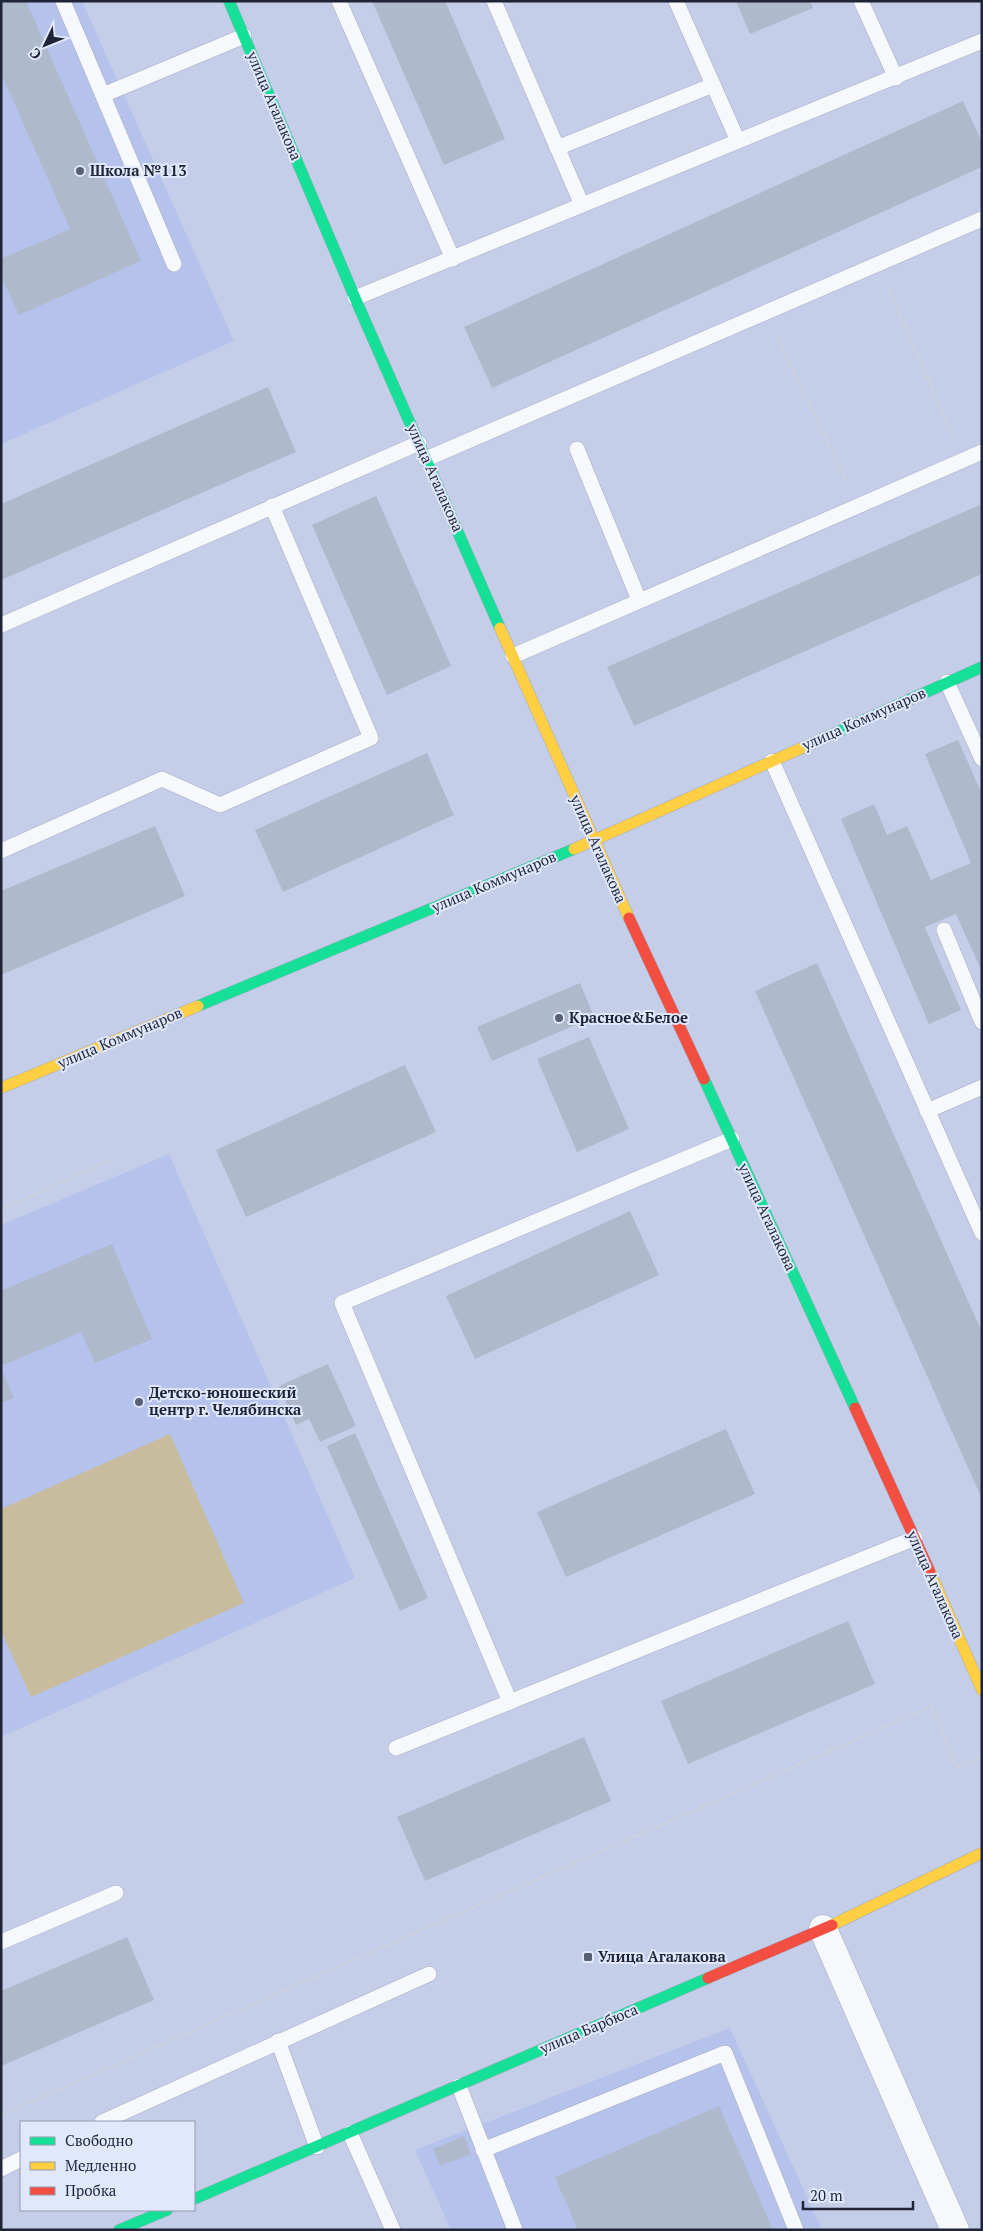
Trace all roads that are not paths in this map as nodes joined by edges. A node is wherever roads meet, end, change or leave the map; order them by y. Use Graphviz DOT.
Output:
graph roads {
  1 [pos="63,1"];
  2 [pos="229,1"];
  3 [pos="339,1"];
  4 [pos="494,1"];
  5 [pos="676,1"];
  6 [pos="862,1"];
  7 [pos="244,36"];
  8 [pos="982,41"];
  9 [pos="896,78"];
  10 [pos="713,85"];
  11 [pos="103,95"];
  12 [pos="738,141"];
  13 [pos="557,148"];
  14 [pos="582,205"];
  15 [pos="982,219"];
  16 [pos="453,259"];
  17 [pos="174,264"];
  18 [pos="355,298"];
  19 [pos="419,443"];
  20 [pos="578,449"];
  21 [pos="982,452"];
  22 [pos="426,459"];
  23 [pos="272,506"];
  24 [pos="639,600"];
  25 [pos="1,625"];
  26 [pos="513,656"];
  27 [pos="982,667"];
  28 [pos="947,682"];
  29 [pos="982,759"];
  30 [pos="772,761"];
  31 [pos="594,841"];
  32 [pos="1,851"];
  33 [pos="944,930"];
  34 [pos="982,1022"];
  35 [pos="982,1086"];
  36 [pos="1,1088"];
  37 [pos="927,1111"];
  38 [pos="732,1139"];
  39 [pos="982,1233"];
  40 [pos="914,1538"];
  41 [pos="982,1690"];
  42 [pos="510,1702"];
  43 [pos="396,1748"];
  44 [pos="982,1853"];
  45 [pos="116,1892"];
  46 [pos="823,1929"];
  47 [pos="1,1942"];
  48 [pos="429,1974"];
  49 [pos="278,2041"];
  50 [pos="458,2086"];
  51 [pos="104,2121"];
  52 [pos="350,2133"];
  53 [pos="317,2147"];
  54 [pos="483,2150"];
  55 [pos="20,2160"];
  56 [pos="1,2169"];
  57 [pos="195,2198"];
  58 [pos="165,2211"];
  59 [pos="119,2230"];
  60 [pos="393,2230"];
  61 [pos="515,2230"];
  62 [pos="796,2230"];
  63 [pos="955,2230"];
  1 -- 11 [label="lane"];
  2 -- 7 [label="street, улица Агалакова"];
  3 -- 16 [label="lane"];
  4 -- 13 [label="lane"];
  5 -- 10 [label="lane"];
  6 -- 9 [label="lane"];
  7 -- 11 [label="lane"];
  7 -- 18 [label="street, улица Агалакова"];
  8 -- 9 [label="lane"];
  9 -- 12 [label="lane"];
  10 -- 12 [label="lane"];
  10 -- 13 [label="lane"];
  11 -- 17 [label="lane"];
  12 -- 14 [label="lane"];
  13 -- 14 [label="lane"];
  14 -- 16 [label="lane"];
  15 -- 22 [label="lane"];
  16 -- 18 [label="lane"];
  18 -- 19 [label="street, улица Агалакова"];
  19 -- 22 [label="street, улица Агалакова"];
  19 -- 23 [label="lane"];
  20 -- 24 [label="lane"];
  21 -- 24 [label="lane"];
  22 -- 26 [label="street, улица Агалакова"];
  23 -- 25 [label="lane"];
  23 -- 32 [label="lane"];
  24 -- 26 [label="lane"];
  26 -- 31 [label="street, улица Агалакова"];
  27 -- 28 [label="street, улица Коммунаров"];
  28 -- 29 [label="lane"];
  28 -- 30 [label="street, улица Коммунаров"];
  30 -- 31 [label="street, улица Коммунаров"];
  30 -- 37 [label="lane"];
  31 -- 36 [label="street, улица Коммунаров"];
  31 -- 38 [label="street, улица Агалакова"];
  33 -- 34 [label="lane"];
  35 -- 37 [label="lane"];
  37 -- 39 [label="lane"];
  38 -- 40 [label="street, улица Агалакова"];
  38 -- 42 [label="lane"];
  40 -- 41 [label="street, улица Агалакова"];
  40 -- 42 [label="lane"];
  42 -- 43 [label="lane"];
  44 -- 46 [label="street, улица Барбюса"];
  45 -- 47 [label="lane"];
  46 -- 50 [label="street, улица Барбюса"];
  46 -- 63 [label="street"];
  48 -- 49 [label="lane"];
  49 -- 51 [label="lane"];
  49 -- 53 [label="lane"];
  50 -- 52 [label="street, улица Барбюса"];
  50 -- 54 [label="lane"];
  52 -- 53 [label="street, улица Барбюса"];
  52 -- 60 [label="lane"];
  53 -- 57 [label="street, улица Барбюса"];
  54 -- 61 [label="lane"];
  54 -- 62 [label="lane"];
  55 -- 56 [label="lane"];
  58 -- 59 [label="street"];
}
